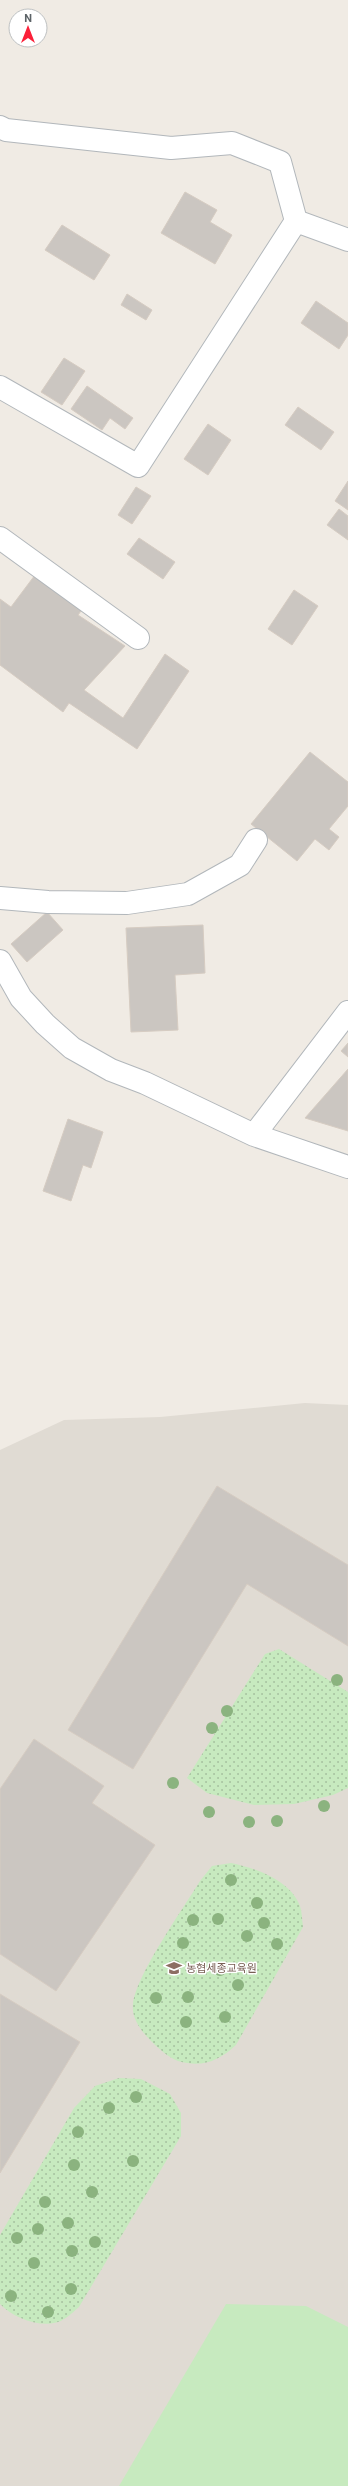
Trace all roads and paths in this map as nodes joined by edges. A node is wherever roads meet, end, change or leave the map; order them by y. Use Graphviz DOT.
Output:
graph roads {
  1 [pos="0,127"];
  2 [pos="296,221"];
  3 [pos="348,240"];
  4 [pos="0,387"];
  5 [pos="0,538"];
  6 [pos="138,638"];
  7 [pos="256,840"];
  8 [pos="0,898"];
  9 [pos="0,961"];
  10 [pos="348,1012"];
  11 [pos="254,1135"];
  12 [pos="348,1167"];
  1 -- 2 [label="street"];
  2 -- 3 [label="street"];
  2 -- 4 [label="street"];
  5 -- 6 [label="street"];
  7 -- 8 [label="street"];
  9 -- 11 [label="street"];
  10 -- 11 [label="street"];
  11 -- 12 [label="street"];
}
